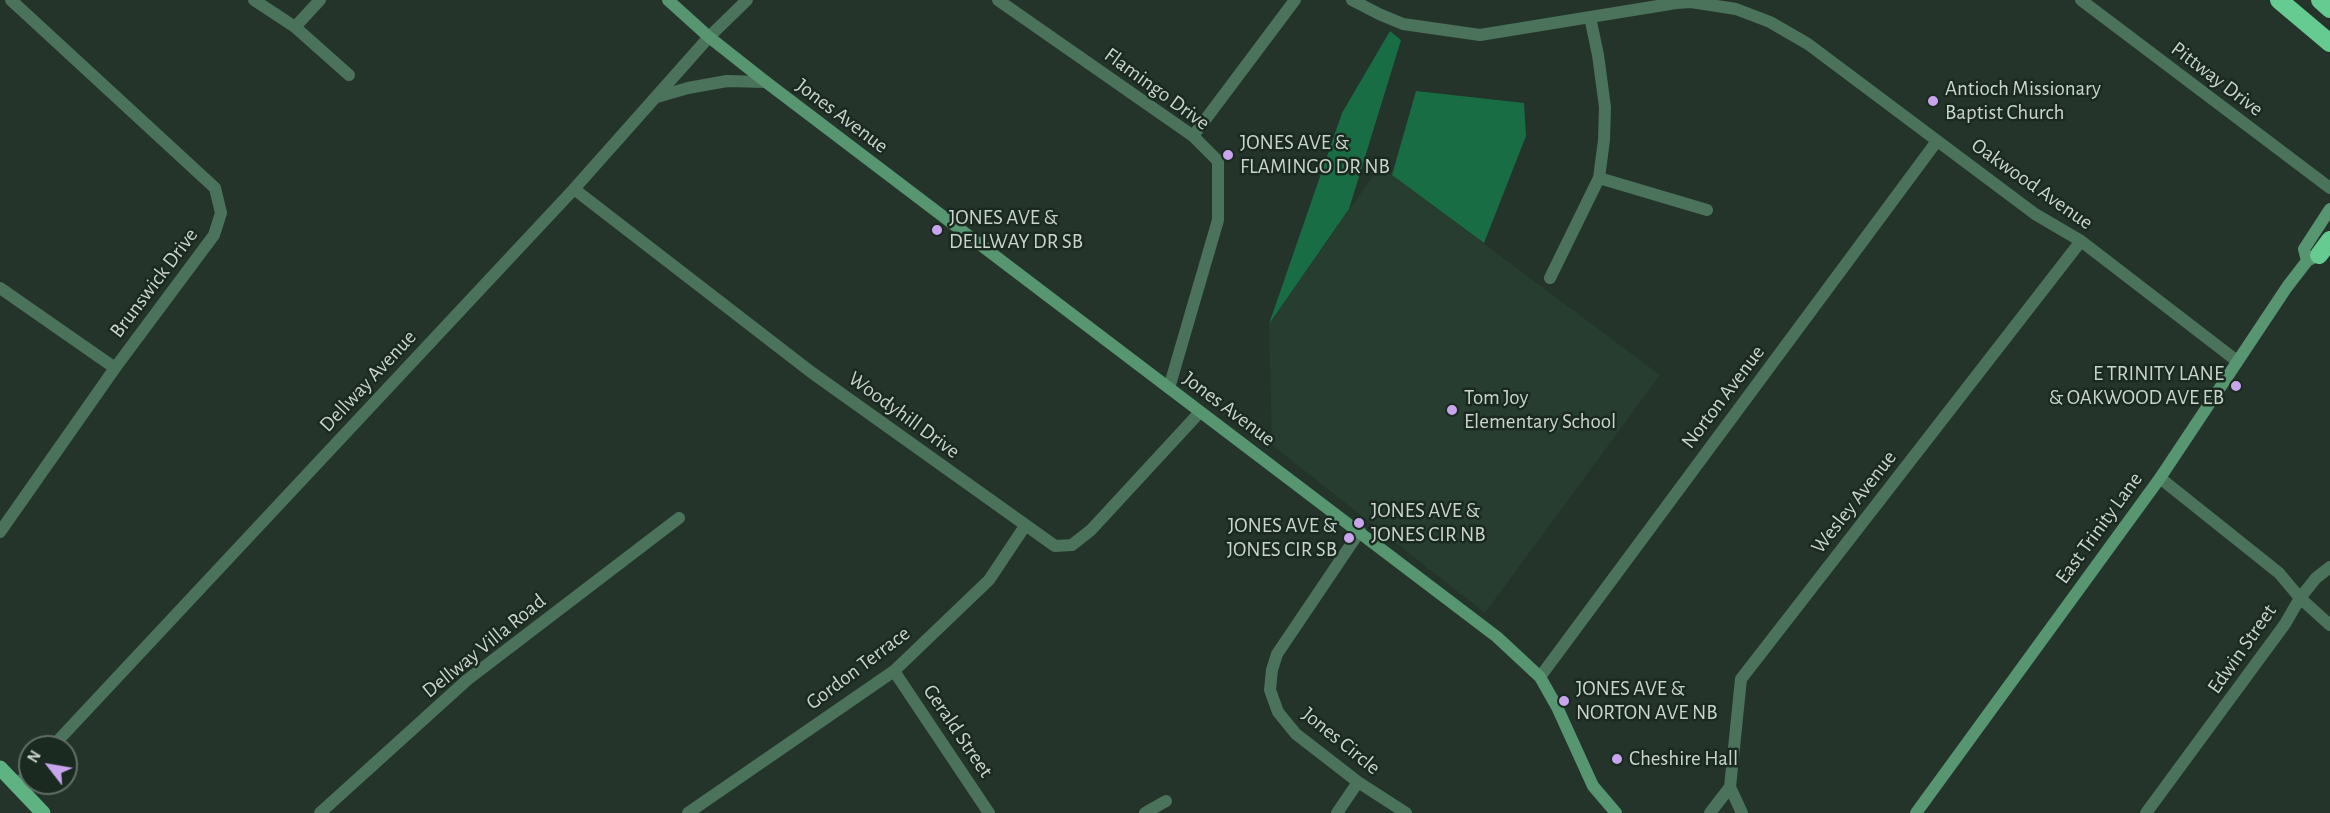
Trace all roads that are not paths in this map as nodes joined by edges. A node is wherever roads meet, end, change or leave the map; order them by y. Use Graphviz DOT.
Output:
graph roads {
  1 [pos="11,0"];
  2 [pos="254,0"];
  3 [pos="320,0"];
  4 [pos="668,0"];
  5 [pos="747,0"];
  6 [pos="998,0"];
  7 [pos="1295,0"];
  8 [pos="1353,0"];
  9 [pos="2081,0"];
  10 [pos="2279,0"];
  11 [pos="2320,0"];
  12 [pos="2330,9"];
  13 [pos="1590,17"];
  14 [pos="295,27"];
  15 [pos="709,37"];
  16 [pos="2330,43"];
  17 [pos="349,75"];
  18 [pos="766,82"];
  19 [pos="656,97"];
  20 [pos="1193,136"];
  21 [pos="1937,141"];
  22 [pos="1599,178"];
  23 [pos="2330,188"];
  24 [pos="574,189"];
  25 [pos="2330,209"];
  26 [pos="1707,210"];
  27 [pos="2081,241"];
  28 [pos="2321,248"];
  29 [pos="1550,278"];
  30 [pos="0,288"];
  31 [pos="2237,361"];
  32 [pos="115,368"];
  33 [pos="1169,388"];
  34 [pos="1200,412"];
  35 [pos="2160,478"];
  36 [pos="680,518"];
  37 [pos="1025,526"];
  38 [pos="1360,531"];
  39 [pos="0,532"];
  40 [pos="2330,567"];
  41 [pos="2300,598"];
  42 [pos="2330,625"];
  43 [pos="894,671"];
  44 [pos="1540,677"];
  45 [pos="63,735"];
  46 [pos="0,768"];
  47 [pos="1358,782"];
  48 [pos="17,785"];
  49 [pos="1730,787"];
  50 [pos="1166,801"];
  51 [pos="2150,809"];
  52 [pos="43,813"];
  53 [pos="320,813"];
  54 [pos="688,813"];
  55 [pos="989,813"];
  56 [pos="1145,813"];
  57 [pos="1337,813"];
  58 [pos="1406,813"];
  59 [pos="1616,813"];
  60 [pos="1710,813"];
  61 [pos="1742,813"];
  62 [pos="1916,813"];
  63 [pos="2164,813"];
  1 -- 32 [label="street, Brunswick Drive"];
  2 -- 14 [label="street"];
  3 -- 14 [label="street"];
  4 -- 15 [label="street, Jones Avenue"];
  5 -- 15 [label="street"];
  6 -- 20 [label="street, Flamingo Drive"];
  7 -- 20 [label="street"];
  8 -- 13 [label="street, Oakwood Avenue"];
  9 -- 23 [label="street, Pittway Drive"];
  10 -- 16 [label="highway"];
  11 -- 12 [label="highway"];
  13 -- 21 [label="street, Oakwood Avenue"];
  13 -- 22 [label="street"];
  14 -- 17 [label="street"];
  15 -- 18 [label="street, Jones Avenue"];
  15 -- 19 [label="street, Dellway Avenue"];
  18 -- 19 [label="street, Jones Avenue"];
  18 -- 33 [label="street, Jones Avenue"];
  19 -- 24 [label="street, Dellway Avenue"];
  20 -- 33 [label="street, Flamingo Drive"];
  21 -- 27 [label="street, Oakwood Avenue"];
  21 -- 44 [label="street, Norton Avenue"];
  22 -- 26 [label="street"];
  22 -- 29 [label="street"];
  24 -- 37 [label="street, Woodyhill Drive"];
  24 -- 45 [label="street, Dellway Avenue"];
  25 -- 28 [label="street, East Trinity Lane"];
  27 -- 31 [label="street, Oakwood Avenue"];
  27 -- 49 [label="street, Wesley Avenue"];
  28 -- 31 [label="street, East Trinity Lane"];
  30 -- 32 [label="street"];
  31 -- 35 [label="street, East Trinity Lane"];
  32 -- 39 [label="street, Brunswick Drive"];
  33 -- 34 [label="street, Jones Avenue"];
  34 -- 37 [label="street, Woodyhill Drive"];
  34 -- 38 [label="street, Jones Avenue"];
  35 -- 41 [label="street, Edwin Street"];
  35 -- 62 [label="street, East Trinity Lane"];
  36 -- 53 [label="street, Dellway Villa Road"];
  37 -- 43 [label="street, Gordon Terrace"];
  38 -- 44 [label="street, Jones Avenue"];
  38 -- 47 [label="street, Jones Circle"];
  40 -- 41 [label="street"];
  41 -- 42 [label="street"];
  41 -- 51 [label="street, Edwin Street"];
  43 -- 54 [label="street, Gordon Terrace"];
  43 -- 55 [label="street, Gerald Street"];
  44 -- 59 [label="street, Jones Avenue"];
  46 -- 48 [label="main road"];
  47 -- 57 [label="street"];
  47 -- 58 [label="street, Jones Circle"];
  48 -- 52 [label="main road"];
  49 -- 60 [label="street"];
  49 -- 61 [label="street"];
  50 -- 56 [label="street"];
  51 -- 63 [label="street"];
}
